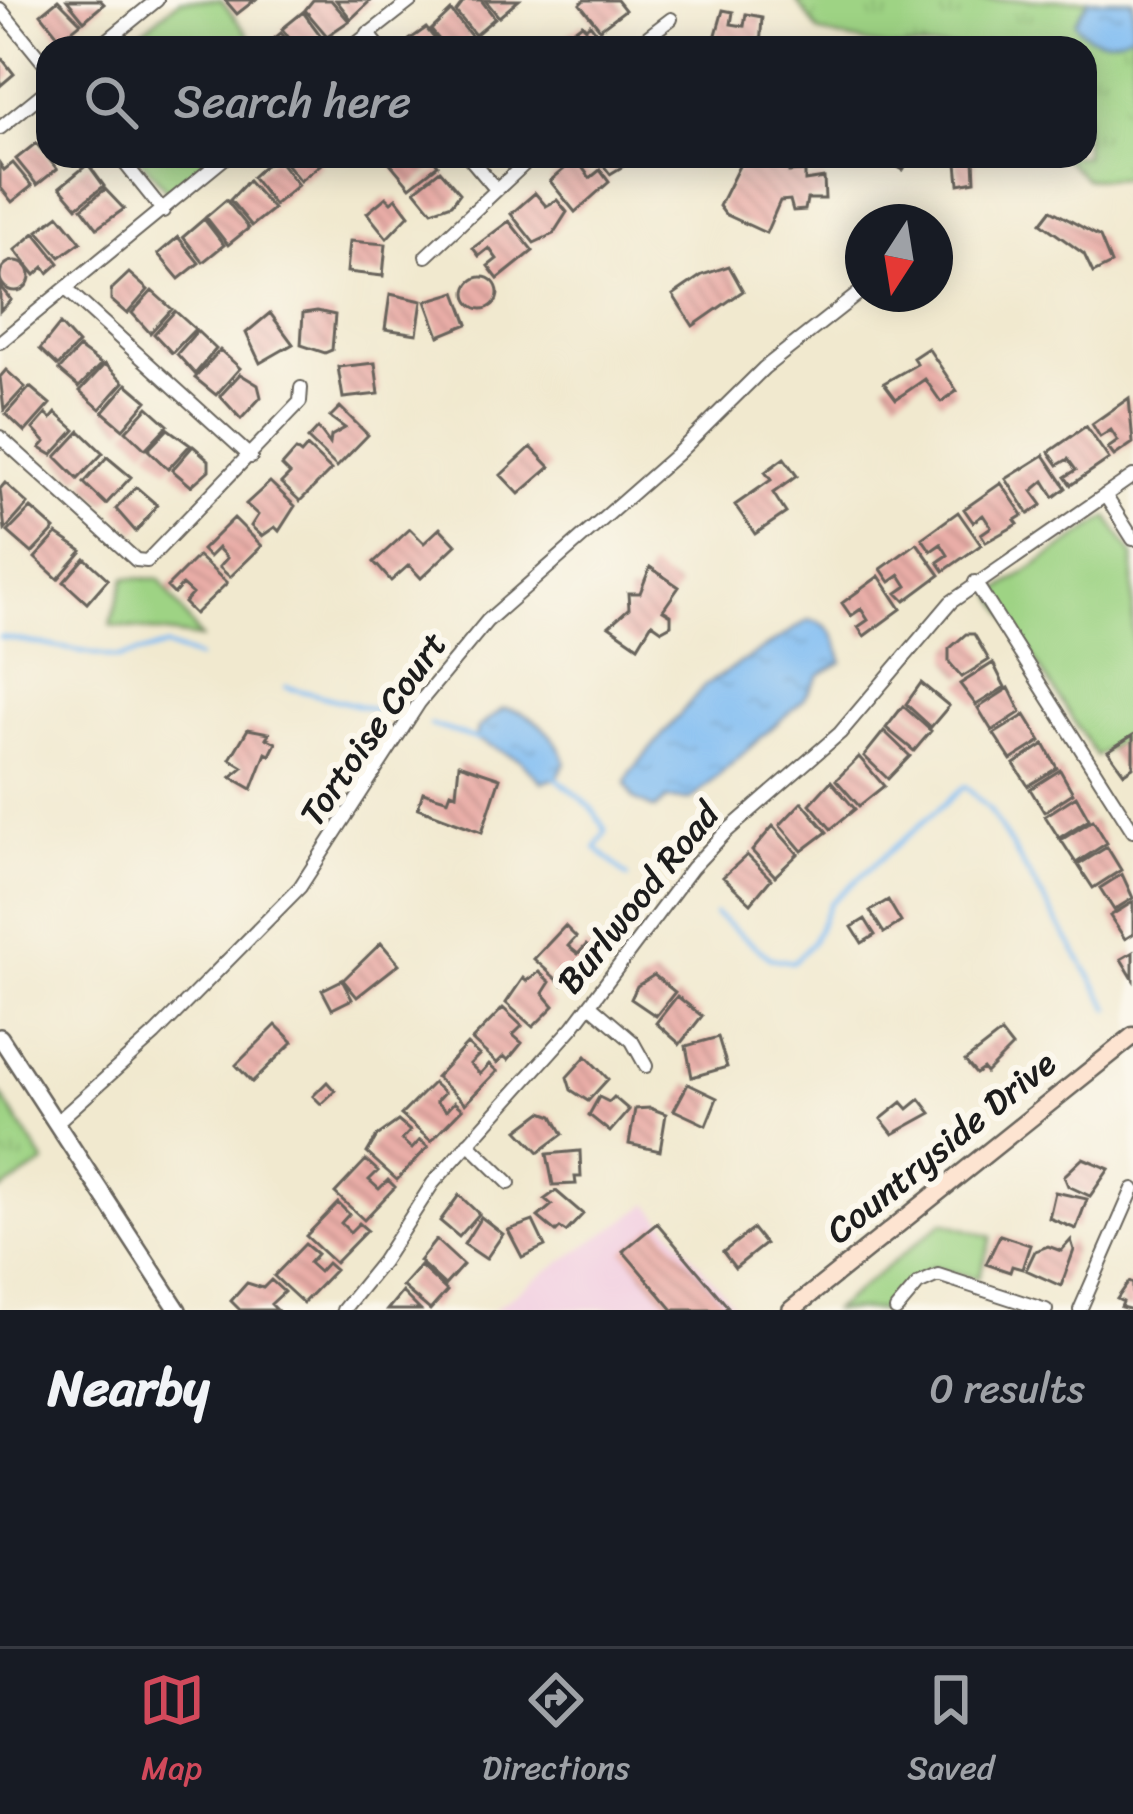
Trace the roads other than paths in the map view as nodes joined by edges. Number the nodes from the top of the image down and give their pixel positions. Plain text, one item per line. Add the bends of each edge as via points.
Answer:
1 (157, 0) edge
2 (412, 0) edge
3 (0, 9) edge
4 (671, 19) dead end
5 (368, 33) junction
6 (113, 36) edge
7 (365, 36) edge
8 (370, 36) edge
9 (649, 36) edge
10 (36, 53) edge
11 (36, 99) edge
12 (0, 128) edge
13 (129, 168) edge
14 (213, 168) edge
15 (478, 168) edge
16 (519, 168) edge
17 (495, 188) junction
18 (164, 211) junction
19 (426, 256) dead end
20 (66, 289) junction
21 (845, 304) edge
22 (0, 342) edge
23 (301, 388) dead end
24 (0, 437) edge
25 (250, 457) junction
26 (1133, 476) edge
27 (1105, 495) junction
28 (1133, 538) edge
29 (975, 582) junction
30 (1133, 831) edge
31 (590, 1005) junction
32 (1133, 1036) edge
33 (0, 1037) edge
34 (646, 1066) dead end
35 (56, 1123) junction
36 (468, 1143) junction
37 (509, 1183) dead end
38 (1133, 1189) edge
39 (178, 1310) edge
40 (343, 1310) edge
41 (791, 1310) edge
42 (896, 1310) edge
43 (1046, 1310) edge
44 (1080, 1310) edge

1 - 6 street
2 - 5 street
3 - 10 street
4 - 9 street
5 - 7 street
5 - 8 street
11 - 12 street
13 - 18 street
14 - 18 street
15 - 17 street
16 - 17 street
17 - 19 street
18 - 20 street
20 - 22 street
20 - 25 street
21 - 35 street, Tortoise Court via 487,621 419,703 300,887
23 - 25 street via 300,402
24 - 25 street via 136,560 148,561
26 - 27 street, Burlwood Road
27 - 28 street
27 - 29 street, Burlwood Road
29 - 30 street
29 - 31 street, Burlwood Road via 925,627 841,733 692,868
31 - 34 street via 632,1041
31 - 36 street, Burlwood Road
32 - 41 main road, Countryside Drive
33 - 35 street
35 - 39 street
36 - 37 street
36 - 40 street, Burlwood Road
38 - 44 street
42 - 43 street via 938,1275

